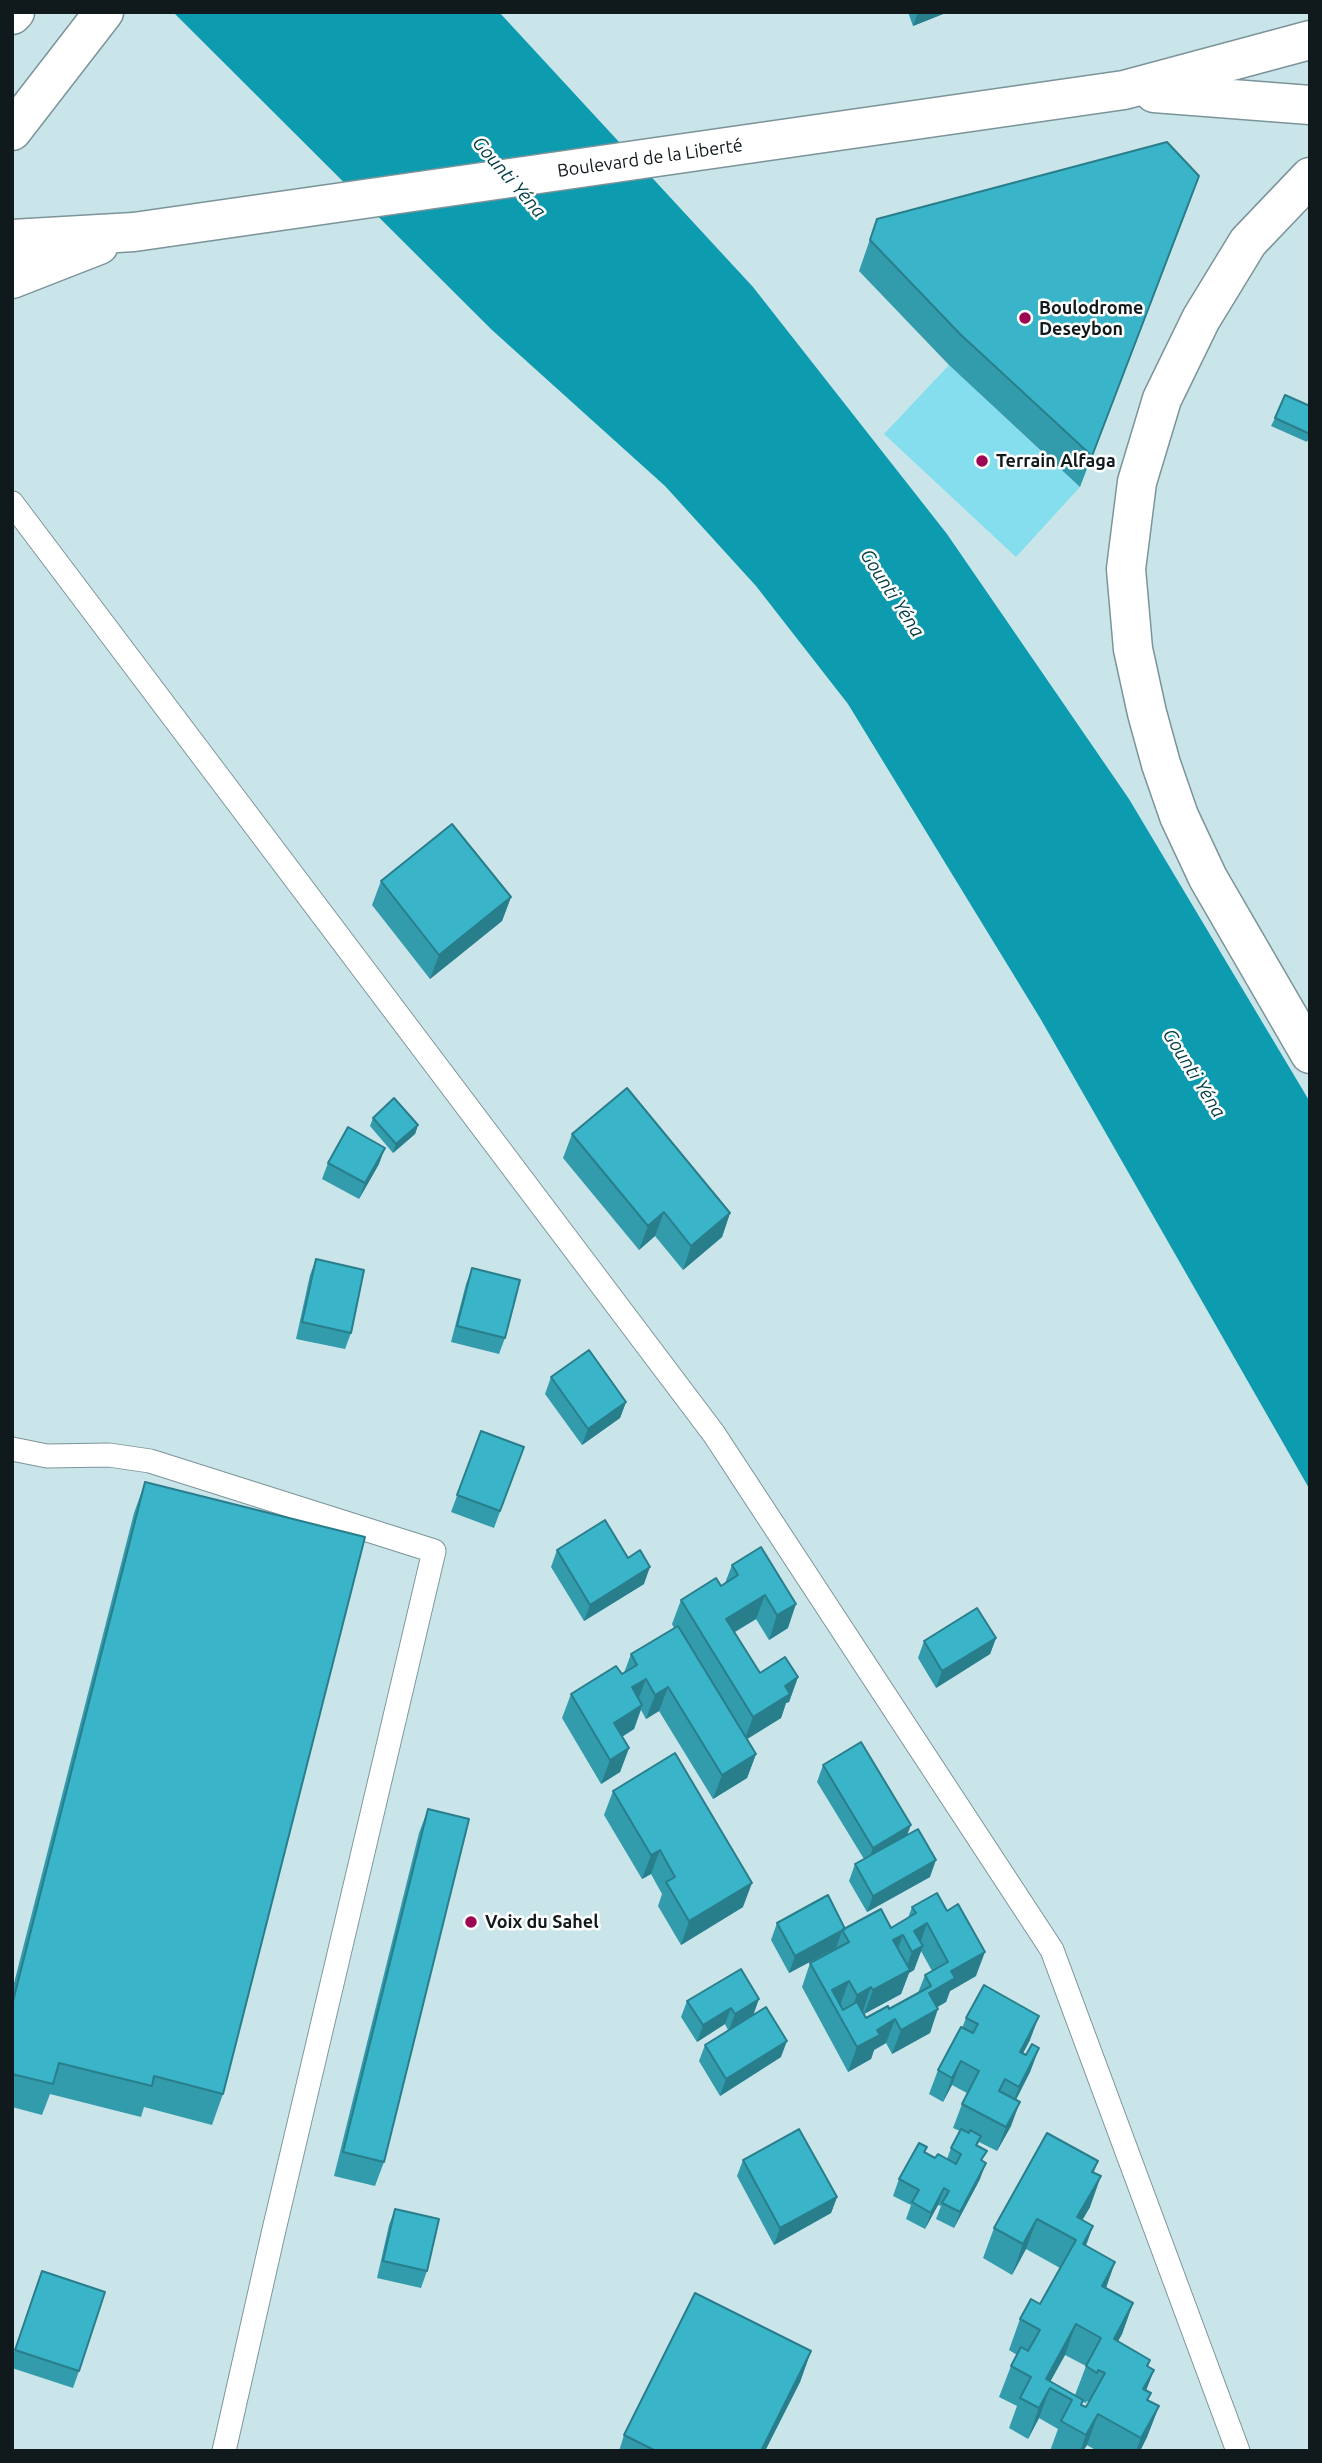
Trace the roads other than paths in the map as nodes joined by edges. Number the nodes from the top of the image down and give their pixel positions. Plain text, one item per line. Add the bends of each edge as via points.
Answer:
1 (104, 12) edge
2 (1310, 40) edge
3 (1124, 90) junction
4 (1310, 105) edge
5 (12, 131) edge
6 (1310, 177) edge
7 (134, 232) junction
8 (12, 239) edge
9 (12, 279) edge
10 (12, 503) edge
11 (1310, 1054) edge
12 (12, 1449) edge
13 (224, 2451) edge
14 (1238, 2451) edge

1 - 5 main road
2 - 3 main road, Boulevard de la Liberté
3 - 4 main road, Boulevard de la Liberté
3 - 7 main road, Boulevard de la Liberté
6 - 11 main road via 1248,242 1201,319 1162,399 1137,482 1126,569 1133,649 1161,764 1179,816 1208,878
7 - 8 main road, Boulevard de la Liberté
7 - 9 main road, Boulevard de la Liberté
10 - 14 lane via 714,1434 1052,1950
12 - 13 lane via 47,1456 109,1455 150,1461 434,1551

